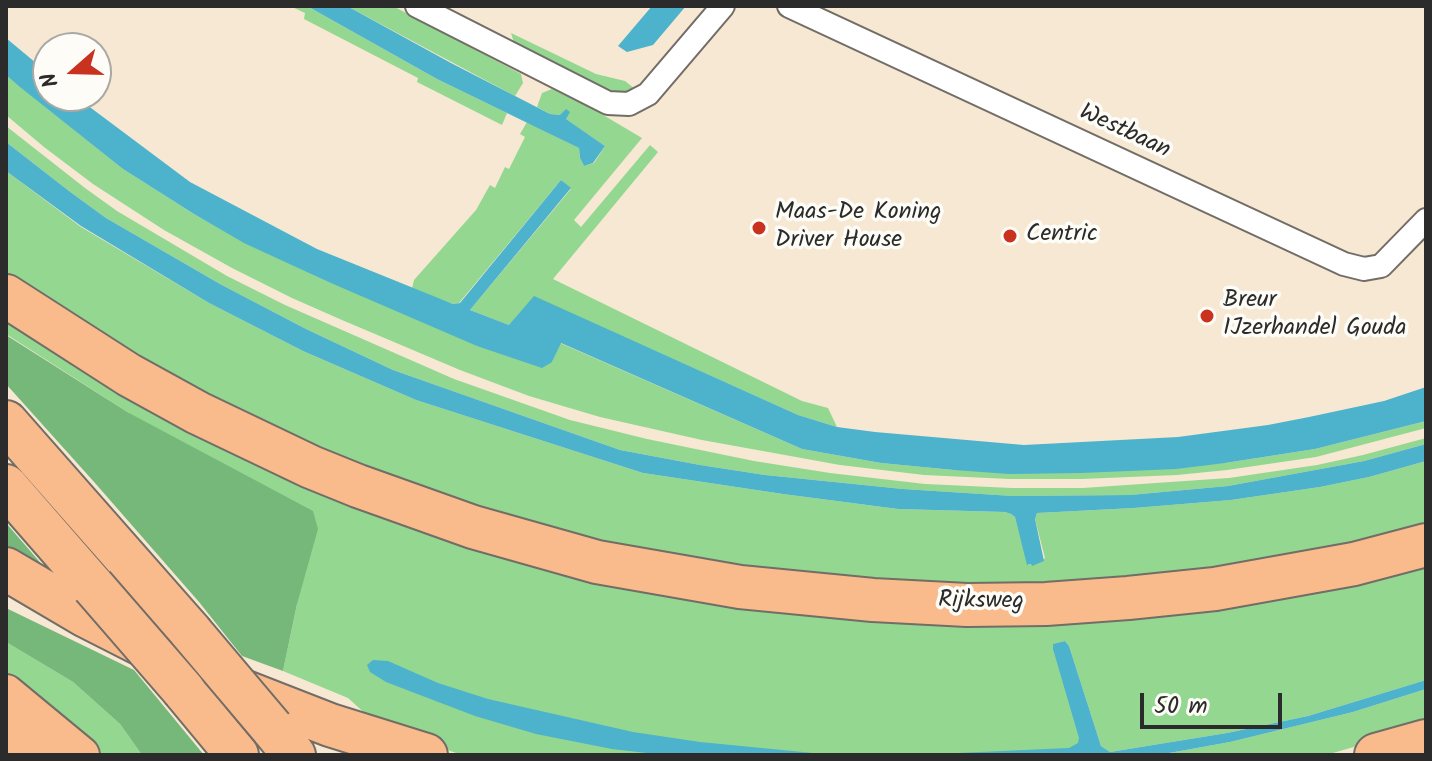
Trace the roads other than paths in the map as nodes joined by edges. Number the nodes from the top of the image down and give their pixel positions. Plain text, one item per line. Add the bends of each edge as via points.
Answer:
1 (417, 6) edge
2 (723, 6) edge
3 (789, 6) edge
4 (1426, 220) edge
5 (6, 296) edge
6 (6, 422) edge
7 (6, 486) edge
8 (1426, 545) edge
9 (6, 569) edge
10 (6, 693) edge
11 (6, 731) edge
12 (1426, 741) edge
13 (283, 742) edge
14 (36, 755) edge
15 (81, 755) edge
16 (237, 755) edge
17 (426, 755) edge
18 (1376, 755) edge

1 - 2 street via 608,103 629,104 648,94
3 - 4 street, Westbaan via 1344,264 1381,266
5 - 8 highway, Rijksweg via 129,375 311,467 409,506 597,562 740,587 873,600 1046,604 1215,589
6 - 13 highway, bridge
7 - 16 highway, bridge
9 - 17 highway via 84,615 210,677 306,716
10 - 15 main road
11 - 14 main road
12 - 18 highway

